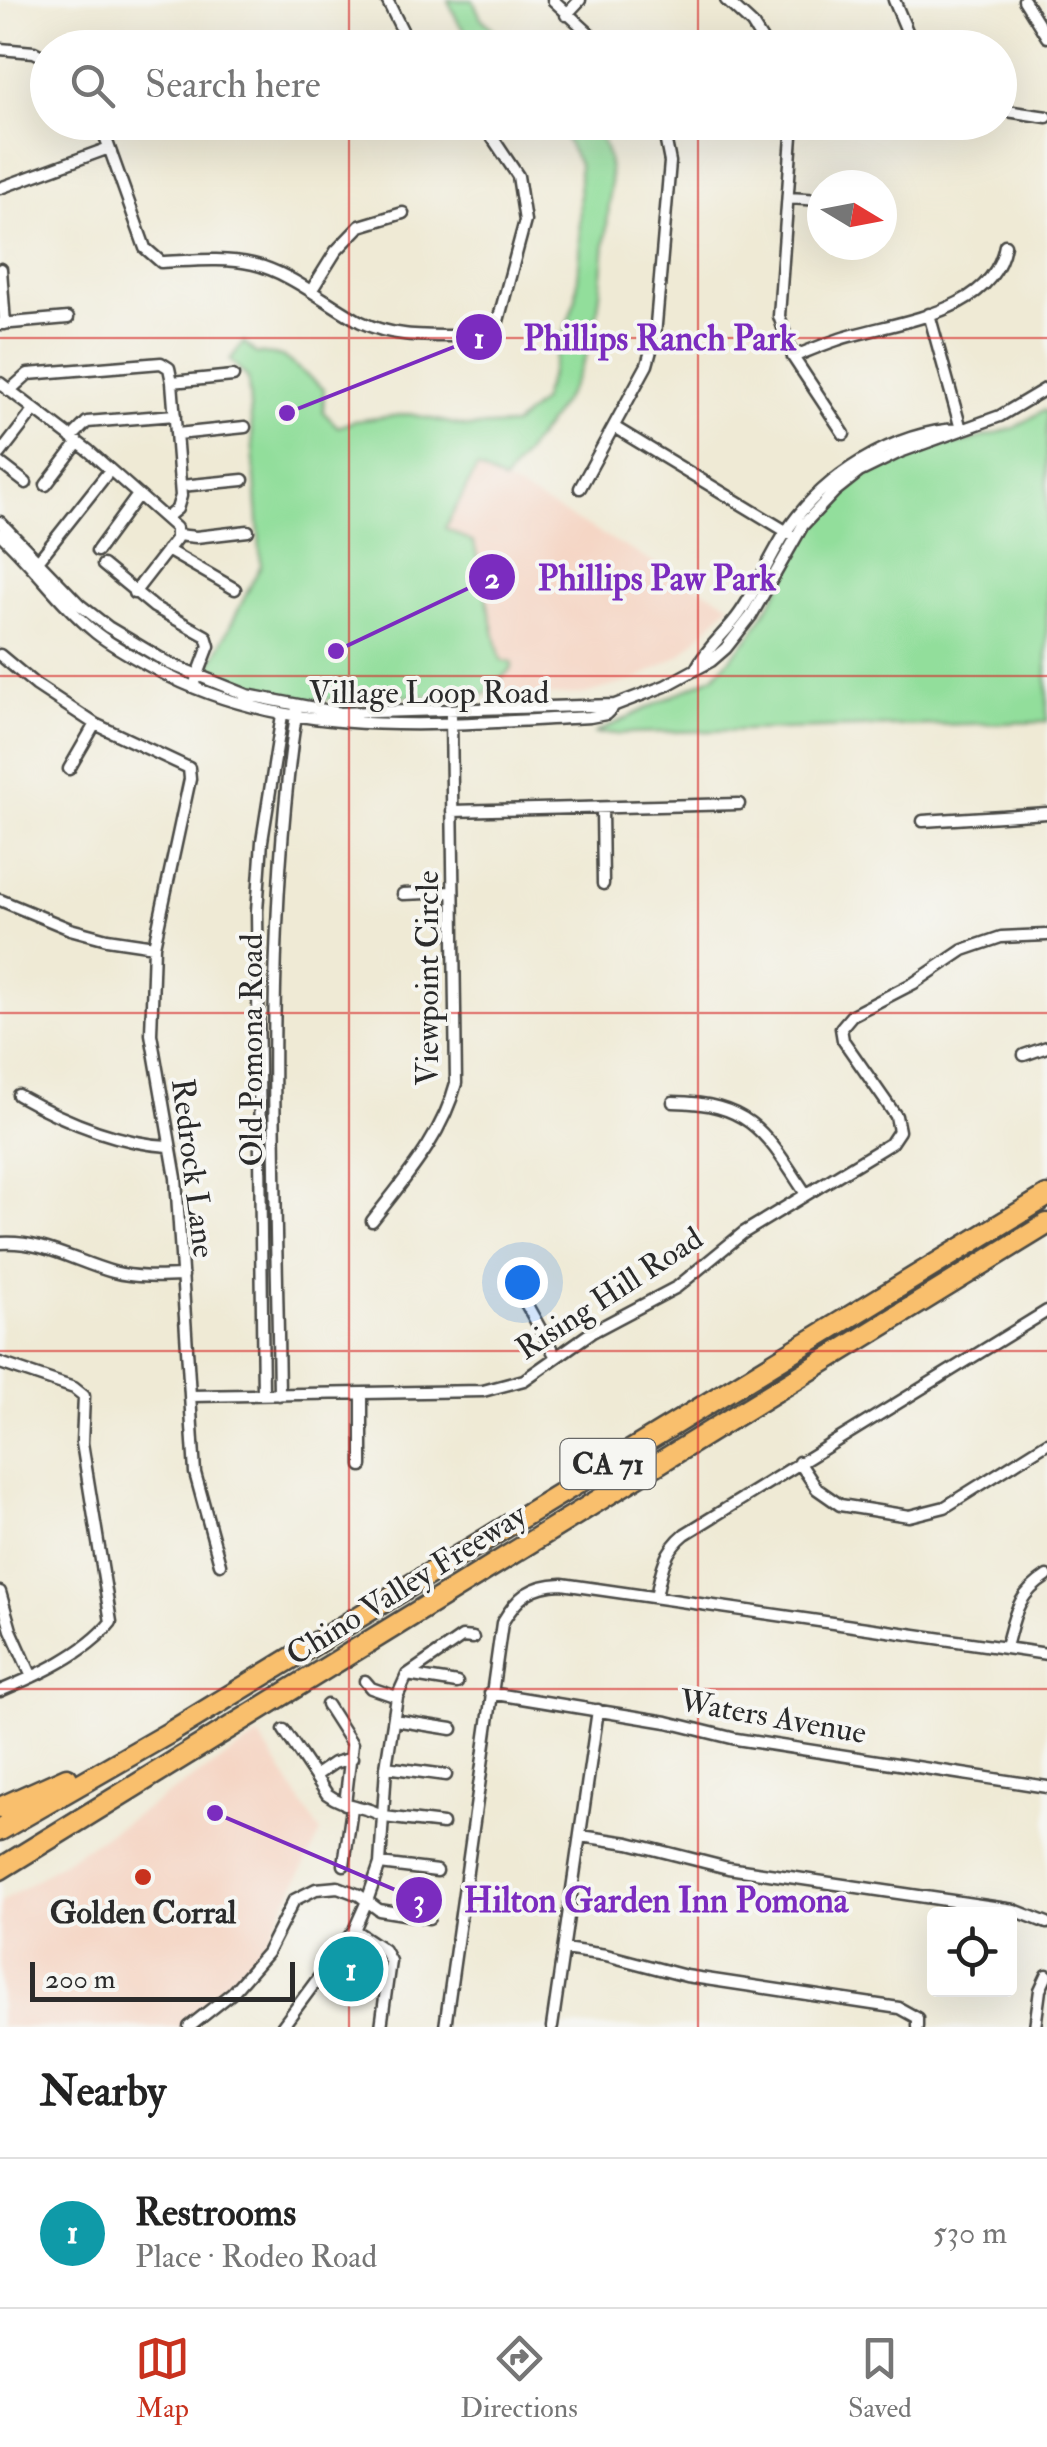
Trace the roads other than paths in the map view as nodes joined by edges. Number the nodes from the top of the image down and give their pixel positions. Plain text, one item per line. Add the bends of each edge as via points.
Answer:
1 (387, 0) edge
2 (553, 0) edge
3 (580, 0) edge
4 (726, 0) edge
5 (894, 0) edge
6 (1024, 0) edge
7 (566, 14) junction
8 (402, 30) edge
9 (584, 30) edge
10 (756, 30) edge
11 (906, 30) edge
12 (1047, 37) edge
13 (0, 50) edge
14 (30, 52) edge
15 (1017, 113) edge
16 (1047, 117) edge
17 (106, 140) edge
18 (494, 140) edge
19 (666, 140) edge
20 (793, 140) edge
21 (109, 148) junction
22 (0, 188) edge
23 (788, 198) junction
24 (807, 199) edge
25 (403, 213) dead end
26 (1005, 245) dead end
27 (1, 269) edge
28 (312, 291) junction
29 (929, 314) junction
30 (68, 318) dead end
31 (2, 324) edge
32 (793, 357) junction
33 (233, 376) dead end
34 (172, 382) junction
35 (5, 387) edge
36 (1045, 394) edge
37 (34, 410) junction
38 (175, 414) junction
39 (245, 427) dead end
40 (614, 427) junction
41 (961, 429) junction
42 (177, 434) junction
43 (844, 434) dead end
44 (75, 441) junction
45 (0, 454) edge
46 (0, 463) edge
47 (110, 470) junction
48 (243, 480) dead end
49 (26, 483) dead end
50 (46, 485) dead end
51 (181, 486) junction
52 (580, 488) dead end
53 (138, 495) junction
54 (166, 518) junction
55 (0, 522) edge
56 (248, 531) dead end
57 (0, 534) edge
58 (177, 535) junction
59 (791, 535) junction
60 (167, 550) junction
61 (97, 551) dead end
62 (36, 564) junction
63 (103, 565) dead end
64 (235, 589) dead end
65 (134, 592) junction
66 (0, 654) edge
67 (195, 682) junction
68 (296, 712) junction
69 (282, 715) junction
70 (451, 716) junction
71 (95, 724) junction
72 (69, 768) dead end
73 (739, 804) dead end
74 (602, 808) junction
75 (452, 812) junction
76 (1047, 813) edge
77 (923, 821) dead end
78 (603, 884) dead end
79 (453, 892) junction
80 (403, 894) dead end
81 (0, 900) edge
82 (1047, 935) edge
83 (154, 946) junction
84 (1047, 1047) edge
85 (1024, 1055) dead end
86 (18, 1095) dead end
87 (673, 1102) dead end
88 (168, 1146) junction
89 (806, 1194) junction
90 (1047, 1196) edge
91 (372, 1221) dead end
92 (1047, 1224) edge
93 (0, 1242) edge
94 (184, 1276) junction
95 (524, 1300) dead end
96 (1047, 1311) edge
97 (556, 1356) junction
98 (0, 1363) edge
99 (362, 1394) junction
100 (280, 1395) junction
101 (190, 1396) junction
102 (264, 1396) junction
103 (1047, 1443) edge
104 (798, 1462) junction
105 (362, 1466) dead end
106 (220, 1564) dead end
107 (1047, 1576) edge
108 (0, 1592) edge
109 (656, 1596) junction
110 (474, 1638) dead end
111 (1006, 1647) junction
112 (1047, 1654) edge
113 (407, 1675) junction
114 (32, 1677) junction
115 (365, 1681) dead end
116 (457, 1683) dead end
117 (0, 1691) edge
118 (490, 1693) junction
119 (397, 1697) junction
120 (327, 1705) dead end
121 (598, 1710) junction
122 (244, 1718) junction
123 (394, 1720) junction
124 (452, 1729) dead end
125 (284, 1730) dead end
126 (169, 1733) junction
127 (352, 1758) junction
128 (386, 1767) junction
129 (315, 1776) junction
130 (446, 1776) dead end
131 (1047, 1787) edge
132 (348, 1806) junction
133 (0, 1808) edge
134 (384, 1817) junction
135 (443, 1824) dead end
136 (0, 1830) edge
137 (581, 1836) junction
138 (380, 1864) junction
139 (344, 1865) dead end
140 (0, 1869) edge
141 (437, 1871) dead end
142 (0, 1881) edge
143 (367, 1901) junction
144 (428, 1918) dead end
145 (1047, 1922) edge
146 (354, 1930) junction
147 (564, 1948) junction
148 (1047, 1974) edge
149 (917, 2022) edge
150 (189, 2027) edge
151 (282, 2027) edge
152 (382, 2027) edge
153 (445, 2027) edge
154 (552, 2027) edge
155 (1035, 2027) edge

1 - 8 street
2 - 7 street
3 - 7 street
4 - 10 street
5 - 11 street
6 - 12 street
7 - 9 street
13 - 14 street
15 - 16 street
17 - 21 street
18 - 28 street via 518,176 525,221 492,331 408,336 364,324
19 - 40 street via 670,162 655,336
20 - 23 street
21 - 22 street
21 - 28 street via 146,248 160,262 255,264
23 - 24 street
23 - 32 street via 779,316
25 - 28 street via 360,226
26 - 29 street via 997,272 967,298
27 - 31 street
29 - 32 street
29 - 41 street
30 - 31 street
32 - 43 street
33 - 34 street
34 - 35 street via 161,363 28,374
34 - 38 street
35 - 37 street
36 - 41 street, Village Loop Road
37 - 44 street
37 - 45 street
38 - 42 street
38 - 44 street via 88,422
39 - 42 street
40 - 52 street
40 - 59 street
41 - 59 street, Village Loop Road via 914,438 859,463 819,494
42 - 51 street
44 - 47 street
44 - 50 street
46 - 49 street
47 - 53 street
47 - 62 street
48 - 51 street
51 - 54 street via 180,503
53 - 54 street
53 - 61 street
54 - 58 street
55 - 62 street, Village Loop Road
56 - 58 street
57 - 62 street, Village Loop Road
58 - 60 street
59 - 70 street, Village Loop Road via 697,667 665,686 615,705
60 - 64 street
60 - 65 street
62 - 67 street, Village Loop Road via 99,636
63 - 65 street
65 - 67 street via 206,636 210,646
66 - 71 street
67 - 68 street, Village Loop Road
67 - 69 street, Village Loop Road via 242,706
68 - 69 street, Village Loop Road
68 - 70 street, Village Loop Road
68 - 100 street, Old Pomona Road via 274,945
69 - 102 street, Old Pomona Road via 257,911
70 - 75 street, Viewpoint Circle
71 - 72 street
71 - 83 street, Redrock Lane via 189,768
73 - 74 street
74 - 75 street
74 - 78 street
75 - 79 street, Viewpoint Circle
76 - 77 street
79 - 80 street
79 - 91 street, Viewpoint Circle via 456,1083 430,1145
81 - 83 street via 70,928
82 - 89 street, Rising Hill Road via 1000,937 963,950 852,1016 841,1028 843,1040 896,1116 899,1131
83 - 88 street, Redrock Lane via 151,1034
84 - 85 street
86 - 88 street via 108,1136
87 - 89 street via 709,1104 746,1118
88 - 94 street, Redrock Lane
89 - 97 street, Rising Hill Road via 677,1287
90 - 126 highway, Chino Valley Freeway / CA 71
92 - 122 highway, Chino Valley Freeway / CA 71
93 - 94 street via 38,1245 119,1274
94 - 101 street, Redrock Lane
95 - 97 street
96 - 104 street
97 - 99 street, Rising Hill Road via 524,1380 482,1391
98 - 114 street via 84,1396 82,1443 111,1622
99 - 100 street, Rising Hill Road
99 - 105 street
100 - 102 street, Rising Hill Road
101 - 102 street, Rising Hill Road
101 - 106 street, Redrock Lane via 194,1472
103 - 104 street via 945,1507 909,1516 840,1506 816,1489
104 - 109 street via 672,1544
107 - 111 street via 1017,1606
108 - 114 street
109 - 111 street
109 - 118 street via 562,1584 529,1590 502,1622
110 - 113 street via 462,1636
111 - 112 street
113 - 116 street
113 - 119 street
114 - 117 street
115 - 119 street
118 - 121 street, Waters Avenue
118 - 153 street
119 - 123 street
120 - 127 street via 352,1744
121 - 131 street, Waters Avenue
121 - 137 street
122 - 140 highway, Chino Valley Freeway / CA 71
122 - 142 highway
123 - 124 street
123 - 128 street
125 - 129 street
126 - 133 highway
126 - 136 highway, Chino Valley Freeway / CA 71
127 - 129 street
127 - 132 street
128 - 130 street
128 - 134 street
129 - 132 street via 327,1794
132 - 134 street
132 - 139 street
134 - 135 street
134 - 138 street
137 - 145 street via 728,1868 1014,1910
137 - 147 street
138 - 141 street
138 - 143 street
143 - 144 street via 379,1910
143 - 146 street
143 - 150 street via 338,1887 294,1900 267,1953
146 - 151 street
146 - 152 street via 390,1961
147 - 149 street via 686,1976 899,2008
147 - 154 street
148 - 155 street

